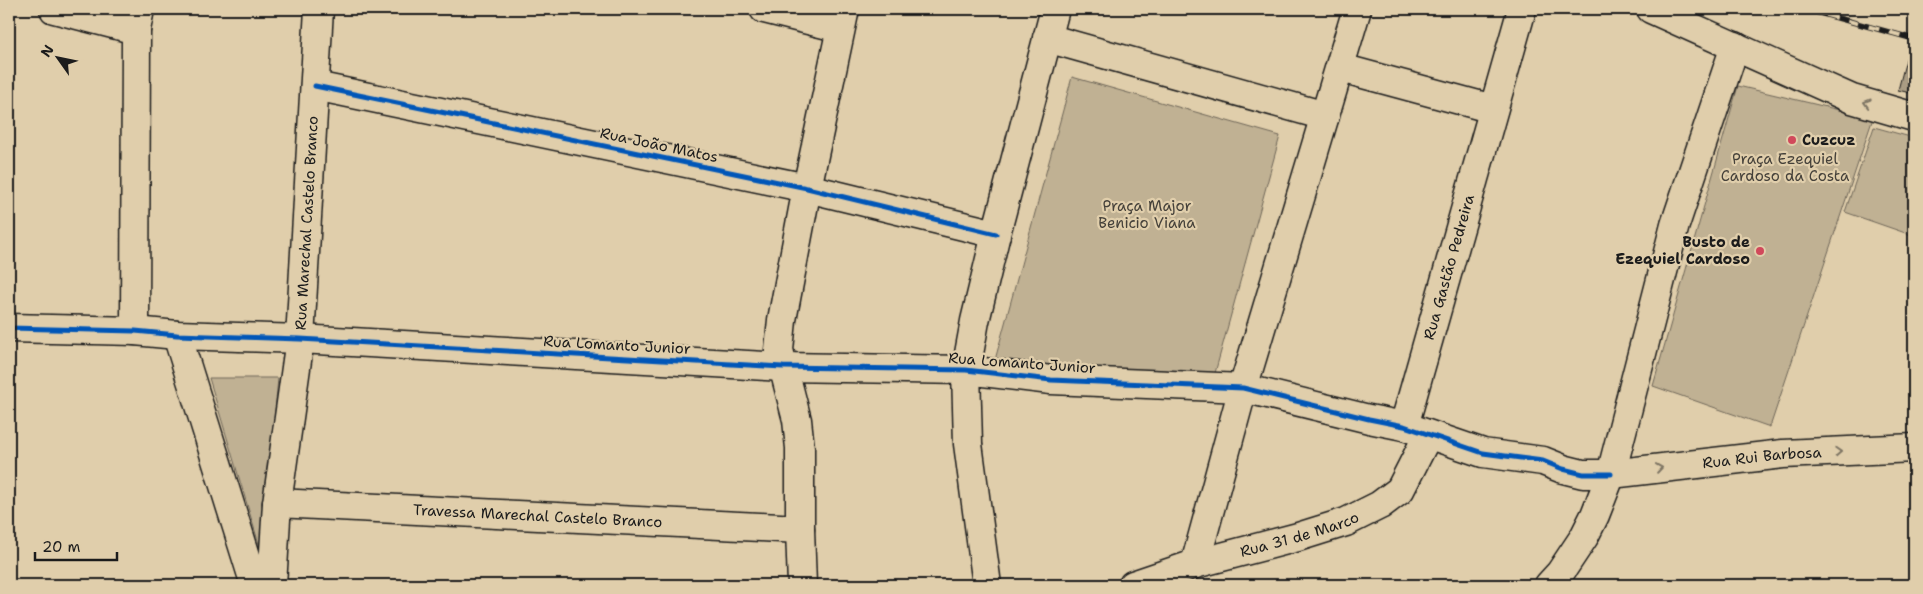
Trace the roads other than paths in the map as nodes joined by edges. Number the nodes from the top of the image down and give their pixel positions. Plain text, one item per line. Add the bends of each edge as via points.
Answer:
1 (54, 9) edge
2 (319, 9) edge
3 (764, 9) edge
4 (1055, 9) edge
5 (1357, 9) edge
6 (1522, 9) edge
7 (1651, 9) edge
8 (842, 18) edge
9 (138, 20) edge
10 (1047, 38) junction
11 (1735, 46) junction
12 (1340, 68) junction
13 (315, 86) junction
14 (1493, 109) junction
15 (1326, 116) junction
16 (1914, 117) edge
17 (807, 188) junction
18 (996, 234) junction
19 (9, 328) edge
20 (135, 331) junction
21 (176, 335) junction
22 (300, 339) junction
23 (782, 367) junction
24 (966, 370) junction
25 (1243, 388) junction
26 (1416, 430) junction
27 (1914, 448) edge
28 (1611, 474) junction
29 (277, 504) junction
30 (800, 528) junction
31 (1195, 564) junction
32 (255, 585) edge
33 (272, 585) edge
34 (802, 585) edge
35 (987, 585) edge
36 (1133, 585) edge
37 (1549, 585) edge

1 - 9 street
2 - 13 street, Rua Marechal Castelo Branco
3 - 8 street
4 - 10 street
5 - 12 street
6 - 14 street, Rua Gastão Pedreira
7 - 11 street
8 - 17 street
9 - 20 street
10 - 15 street
10 - 18 street
16 -> 11 street via 1852,99
11 - 28 street via 1675,226
12 - 14 street
12 - 15 street
13 - 17 street, Rua João Matos
13 - 22 street, Rua Marechal Castelo Branco
14 - 26 street, Rua Gastão Pedreira
15 - 25 street
17 - 18 street, Rua João Matos
17 - 23 street via 782,320 779,350
18 - 24 street
19 - 20 street
20 - 21 street, Rua Lomanto Junior
21 - 22 street, Rua Lomanto Junior
21 - 32 street
22 - 23 street, Rua Lomanto Junior
22 - 29 street, Rua Marechal Castelo Branco
23 - 24 street, Rua Lomanto Junior
23 - 30 street via 797,420
24 - 25 street, Rua Lomanto Junior via 1051,380
24 - 35 street via 968,444
25 - 26 street, Rua Lomanto Junior
25 - 31 street
26 - 28 street, Rua Lomanto Junior via 1483,453 1543,460 1583,474
26 - 31 street, Rua 31 de Marco via 1400,490 1380,506 1346,522 1298,538
28 -> 27 street, Rua Rui Barbosa via 1783,454
28 - 37 street via 1584,537
29 - 30 street, Travessa Marechal Castelo Branco
29 - 33 street, Rua Marechal Castelo Branco
30 - 34 street
31 - 36 street, Rua 31 de Marco

